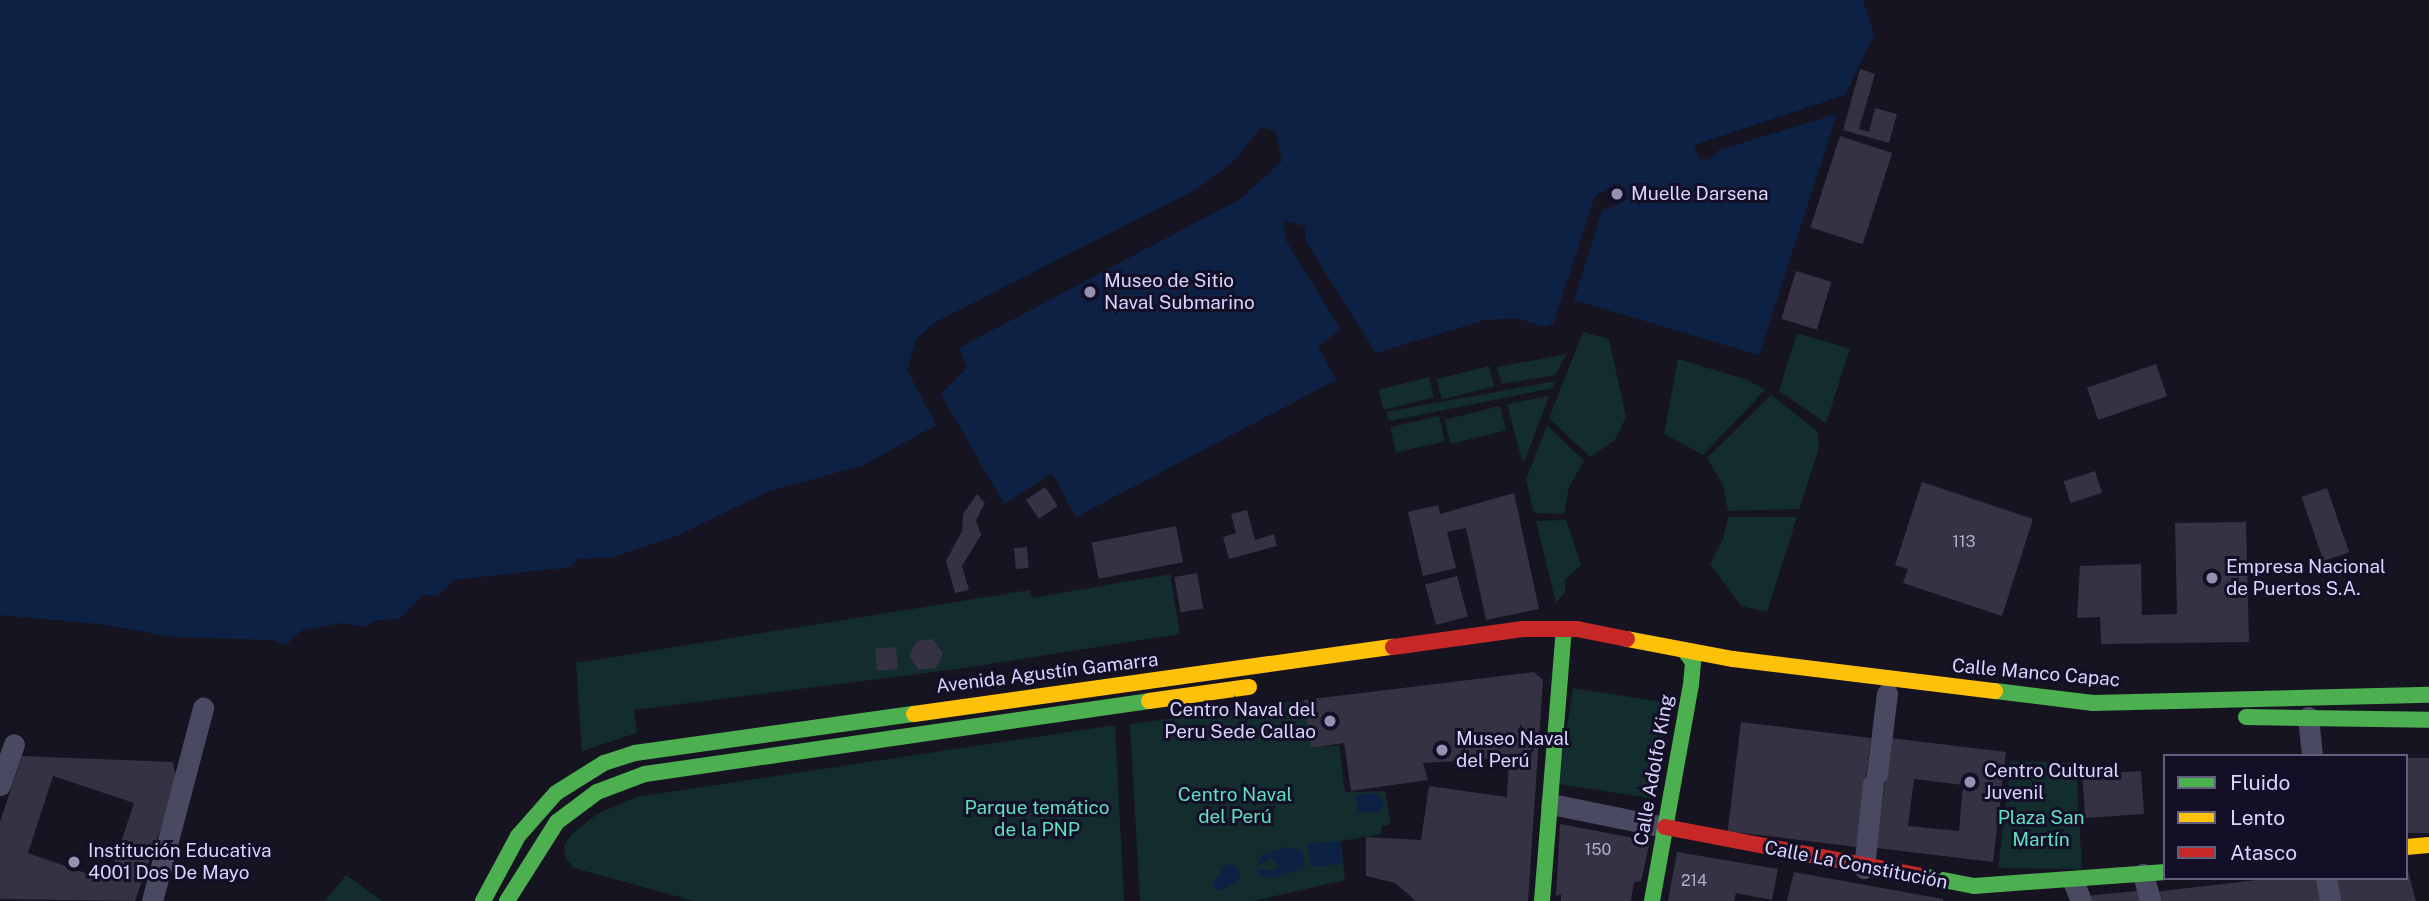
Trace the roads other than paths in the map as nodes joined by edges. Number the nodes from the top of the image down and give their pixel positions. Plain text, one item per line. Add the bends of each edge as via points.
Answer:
1 (1563, 636) junction
2 (1684, 650) junction
3 (1693, 665) junction
4 (1324, 675) dead end
5 (1261, 685) dead end
6 (1886, 694) junction
7 (2373, 695) junction
8 (2429, 695) edge
9 (203, 708) dead end
10 (2308, 717) junction
11 (2376, 718) junction
12 (2429, 720) edge
13 (14, 744) dead end
14 (2312, 754) edge
15 (0, 785) edge
16 (1551, 804) junction
17 (1665, 827) junction
18 (2429, 845) edge
19 (2408, 847) edge
20 (1864, 868) junction
21 (2163, 872) edge
22 (2143, 874) junction
23 (2326, 880) edge
24 (2077, 891) edge
25 (1992, 894) edge
26 (152, 901) edge
27 (483, 901) edge
28 (507, 901) edge
29 (1542, 901) edge
30 (1652, 901) edge
31 (2150, 901) edge
32 (2330, 901) edge

1 - 2 main road, Avenida Agustín Gamarra
1 - 3 main road, Avenida Agustín Gamarra
1 - 4 main road, Avenida Agustín Gamarra
1 - 16 main road
1 - 27 main road, Avenida Agustín Gamarra via 1473,635 635,753 604,764 556,793 518,836
2 - 3 main road
2 - 7 main road, Calle Manco Capac via 2093,702
3 - 6 main road, Calle Manco Capac
3 - 17 main road, Calle Adolfo King
5 - 28 main road via 645,774 597,792 557,822
6 - 10 main road, Calle Manco Capac via 2050,715
6 - 20 street
7 - 8 main road, Calle Manco Capac
7 - 11 main road
9 - 26 street
10 - 11 main road, Calle Manco Capac
10 - 14 street
11 - 12 main road, Calle Manco Capac
13 - 15 street
16 - 17 street, Calle La Constitución
16 - 29 main road
17 - 20 main road, Calle La Constitución
17 - 30 main road, Calle Adolfo King
18 - 19 main road
20 - 25 main road, Calle La Constitución
21 - 22 main road, Calle La Constitución
22 - 24 main road, Calle La Constitución
22 - 31 street
23 - 32 street
24 - 25 main road, Calle La Constitución

